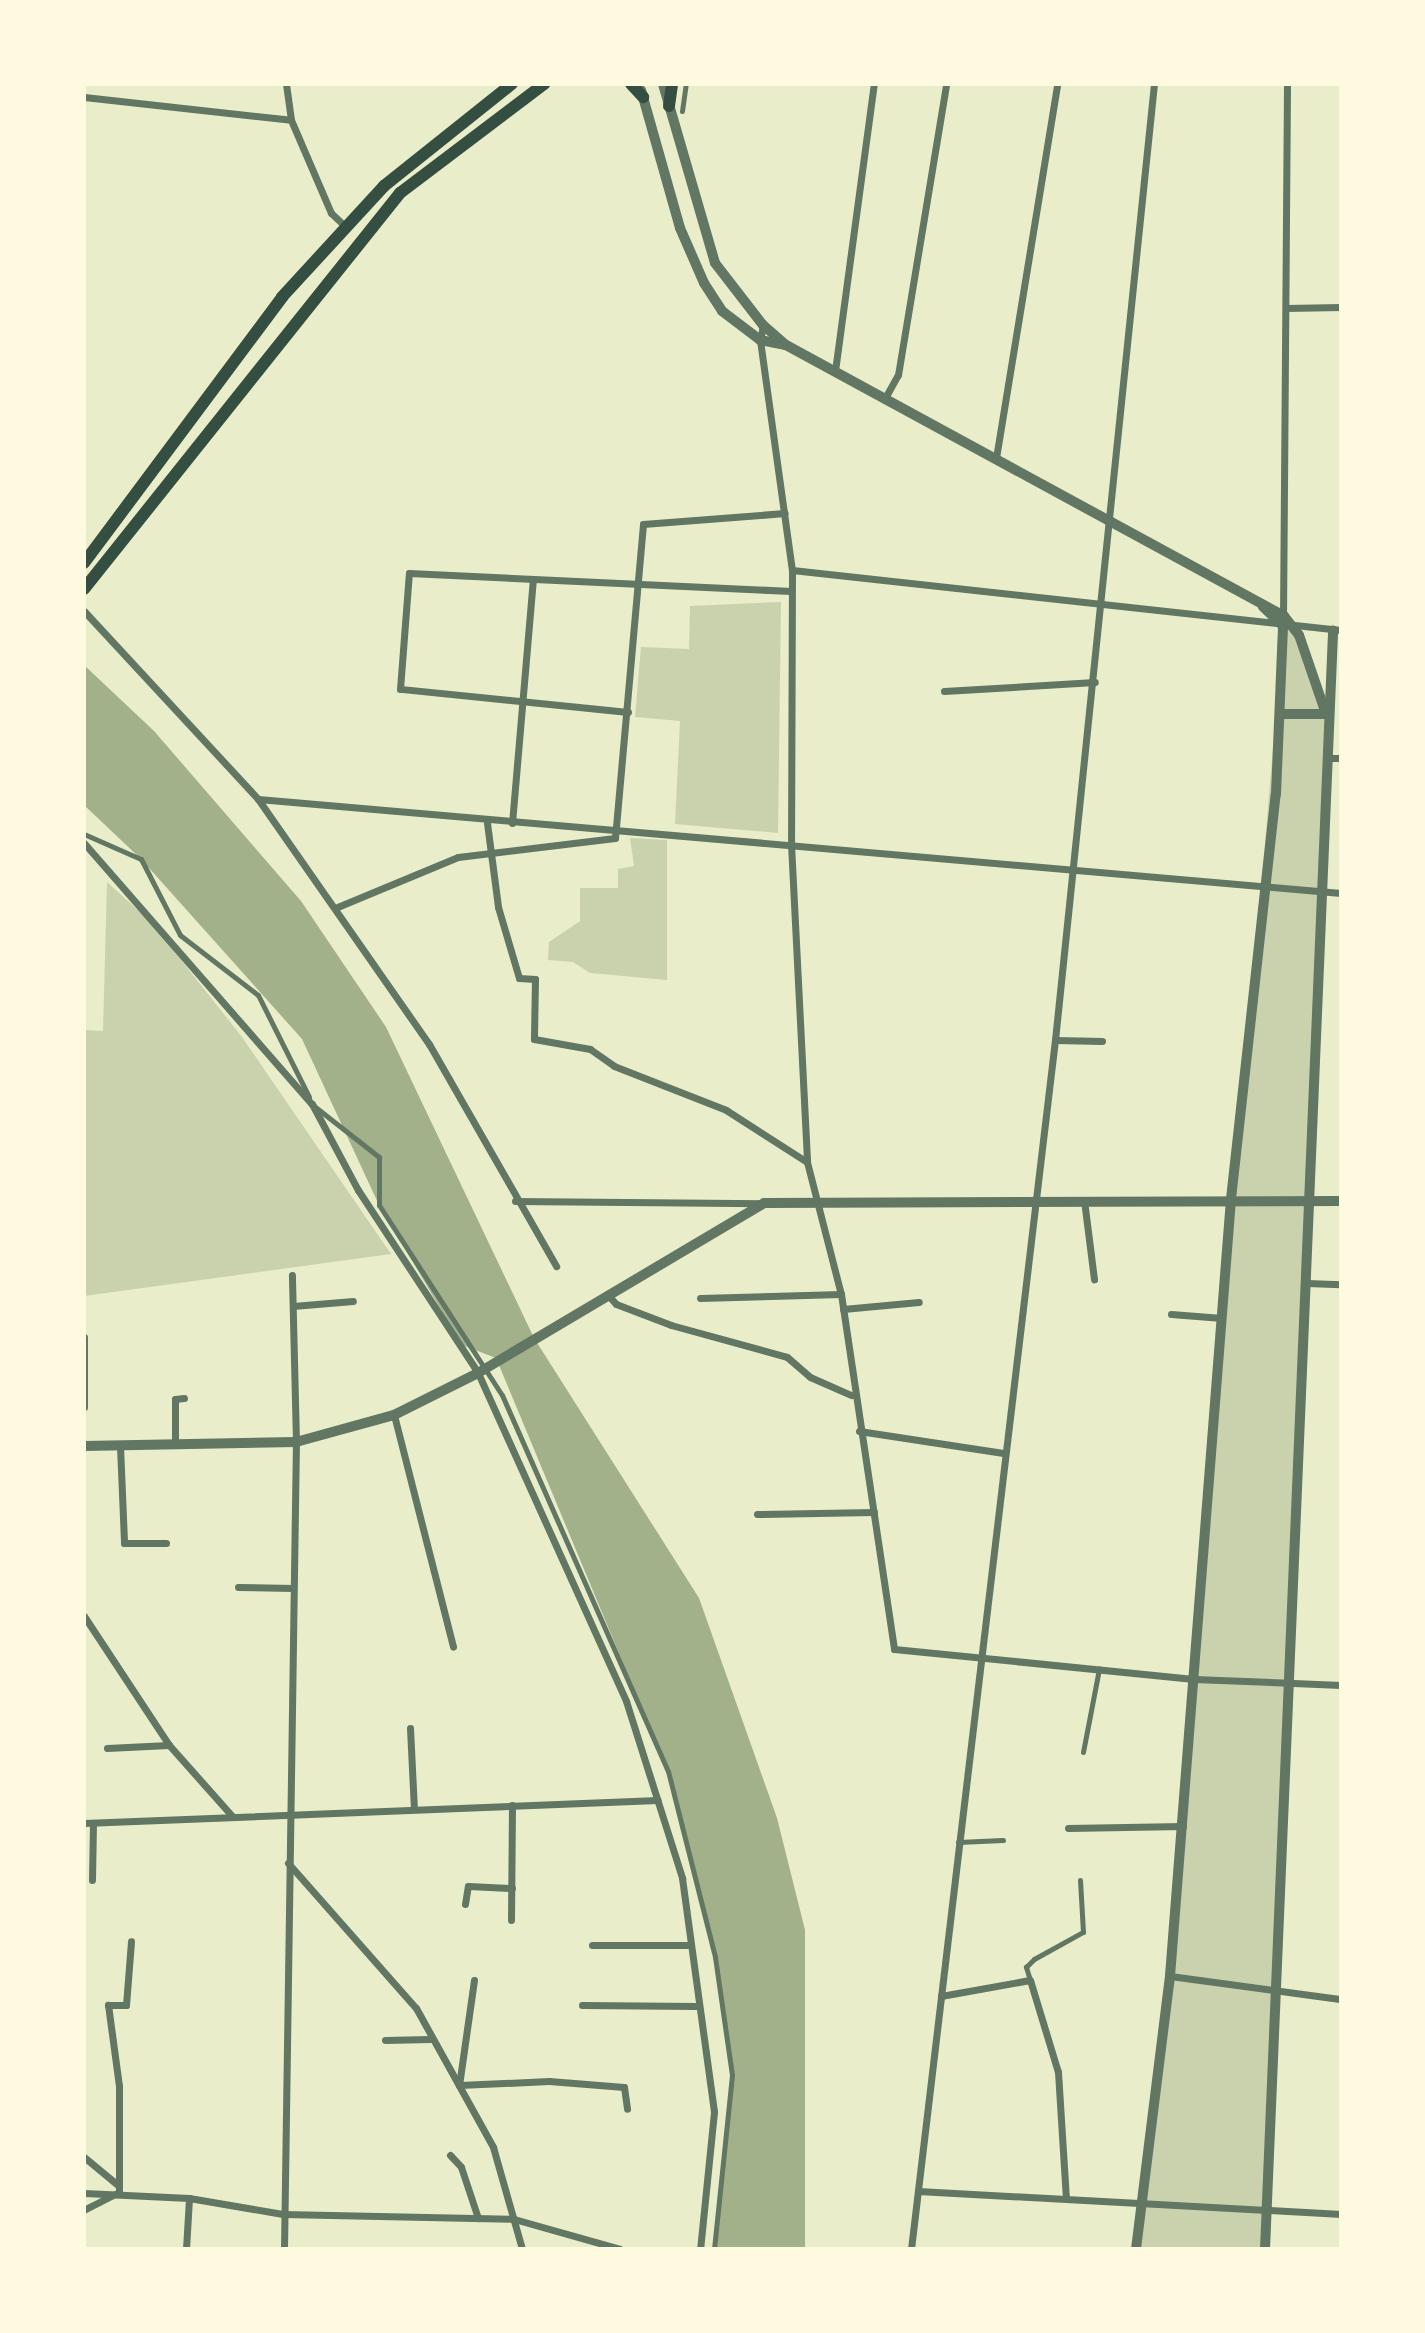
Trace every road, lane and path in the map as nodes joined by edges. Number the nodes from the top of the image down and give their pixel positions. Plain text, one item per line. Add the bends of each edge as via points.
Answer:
1 (286, 84) edge
2 (512, 84) edge
3 (544, 84) edge
4 (631, 84) edge
5 (663, 84) edge
6 (673, 84) edge
7 (686, 84) edge
8 (874, 84) edge
9 (946, 84) edge
10 (1057, 84) edge
11 (1154, 84) edge
12 (1287, 84) edge
13 (641, 90) edge
14 (84, 97) edge
15 (669, 106) junction
16 (682, 111) dead end
17 (291, 120) junction
18 (345, 226) junction
19 (1341, 307) edge
20 (1286, 308) junction
21 (763, 325) junction
22 (760, 340) junction
23 (786, 345) junction
24 (835, 371) junction
25 (885, 398) junction
26 (996, 458) junction
27 (785, 513) junction
28 (1112, 520) junction
29 (84, 563) edge
30 (792, 570) junction
31 (533, 580) junction
32 (641, 588) junction
33 (84, 589) edge
34 (792, 592) junction
35 (1103, 602) junction
36 (84, 611) edge
37 (1283, 621) junction
38 (1296, 629) junction
39 (1337, 630) edge
40 (1095, 682) junction
41 (944, 691) dead end
42 (521, 702) junction
43 (628, 712) junction
44 (1280, 714) junction
45 (1326, 714) junction
46 (1325, 758) junction
47 (1341, 758) edge
48 (258, 799) junction
49 (487, 823) junction
50 (512, 823) junction
51 (619, 831) junction
52 (84, 834) edge
53 (84, 843) edge
54 (791, 844) junction
55 (490, 850) junction
56 (1072, 872) junction
57 (1265, 885) junction
58 (1322, 892) junction
59 (1341, 893) edge
60 (335, 908) junction
61 (1055, 1040) junction
62 (1102, 1041) dead end
63 (312, 1104) junction
64 (807, 1162) junction
65 (819, 1198) junction
66 (1037, 1199) junction
67 (1083, 1199) junction
68 (1231, 1199) junction
69 (1310, 1200) junction
70 (515, 1201) junction
71 (1341, 1201) edge
72 (764, 1203) junction
73 (556, 1266) dead end
74 (292, 1275) dead end
75 (1094, 1279) dead end
76 (1306, 1283) junction
77 (1341, 1284) edge
78 (607, 1294) junction
79 (841, 1294) junction
80 (700, 1298) dead end
81 (353, 1301) dead end
82 (919, 1302) dead end
83 (293, 1306) junction
84 (843, 1309) junction
85 (1171, 1314) dead end
86 (1222, 1318) junction
87 (84, 1337) edge
88 (483, 1370) junction
89 (851, 1395) junction
90 (184, 1398) dead end
91 (84, 1407) edge
92 (394, 1415) junction
93 (859, 1431) junction
94 (296, 1442) junction
95 (175, 1444) junction
96 (84, 1446) edge
97 (120, 1446) junction
98 (1003, 1453) junction
99 (874, 1512) junction
100 (757, 1514) dead end
101 (166, 1543) dead end
102 (238, 1587) dead end
103 (293, 1588) junction
104 (84, 1616) edge
105 (453, 1647) dead end
106 (978, 1656) junction
107 (1099, 1669) junction
108 (1194, 1679) junction
109 (1289, 1680) junction
110 (1341, 1685) edge
111 (410, 1728) dead end
112 (169, 1745) junction
113 (107, 1748) dead end
114 (1083, 1752) dead end
115 (658, 1800) junction
116 (512, 1805) junction
117 (414, 1810) junction
118 (233, 1817) junction
119 (286, 1820) junction
120 (88, 1823) edge
121 (1183, 1826) junction
122 (1068, 1828) dead end
123 (1003, 1840) dead end
124 (957, 1842) junction
125 (288, 1863) junction
126 (92, 1880) dead end
127 (1080, 1880) dead end
128 (512, 1888) junction
129 (465, 1904) dead end
130 (511, 1920) dead end
131 (131, 1941) dead end
132 (592, 1945) dead end
133 (687, 1945) junction
134 (1170, 1976) junction
135 (474, 1980) dead end
136 (1030, 1980) junction
137 (1279, 1991) junction
138 (941, 1996) junction
139 (1341, 1999) edge
140 (582, 2005) dead end
141 (696, 2006) junction
142 (430, 2039) junction
143 (385, 2040) dead end
144 (459, 2085) junction
145 (628, 2109) dead end
146 (450, 2155) dead end
147 (84, 2157) edge
148 (119, 2189) junction
149 (918, 2190) junction
150 (84, 2193) edge
151 (188, 2198) junction
152 (1066, 2198) junction
153 (1141, 2202) junction
154 (84, 2210) edge
155 (1268, 2210) junction
156 (284, 2214) junction
157 (1341, 2214) edge
158 (478, 2218) junction
159 (514, 2219) junction
160 (186, 2249) edge
161 (284, 2249) edge
162 (522, 2249) edge
163 (620, 2249) edge
164 (700, 2249) edge
165 (714, 2249) edge
166 (911, 2249) edge
167 (1136, 2249) edge
168 (1265, 2249) edge

1 - 17 street
2 - 18 main road via 429,146
3 - 33 main road via 400,193
4 - 13 main road
5 - 15 street
6 - 15 main road
7 - 16 street
8 - 24 street
9 - 25 street via 898,375
10 - 26 street
11 - 28 street
12 - 20 street
13 - 22 street via 690,257 722,311
14 - 17 street
15 - 21 street via 715,263
17 - 18 street via 331,213
18 - 29 main road via 282,297
19 - 20 street
20 - 37 street
21 - 22 street
21 - 23 street
22 - 23 street
22 - 27 street
23 - 24 street
24 - 25 street
25 - 26 street
26 - 28 street
27 - 30 street
27 - 32 street via 643,524
28 - 35 street
28 - 37 street
30 - 34 street
30 - 35 street
31 - 32 street
31 - 42 street
31 - 42 street via 409,573 400,689
32 - 34 street
32 - 43 street
34 - 54 street
35 - 37 street
35 - 40 street
36 - 48 street
37 - 38 street
37 - 44 street
38 - 39 street
38 - 45 street
39 - 45 street
40 - 41 street
40 - 56 street
42 - 43 street
42 - 50 street
43 - 51 street
44 - 45 street
44 - 57 street
45 - 46 street
46 - 47 street
46 - 58 street
48 - 49 street
48 - 60 street
49 - 50 street
49 - 55 street
50 - 51 street
51 - 54 street
51 - 55 street via 615,838
52 - 63 street via 141,859 180,935 258,995
53 - 63 street
54 - 56 street
54 - 64 street
55 - 60 street
55 - 64 street via 519,978 536,979 534,1039 590,1049 614,1066 726,1110
56 - 57 street
56 - 61 street
57 - 58 street
57 - 68 street
58 - 59 street
58 - 69 street
60 - 70 street via 429,1044
61 - 62 street
61 - 66 street
63 - 88 street via 358,1190
63 - 88 street via 379,1157 379,1205
64 - 65 street
65 - 66 street
65 - 72 street
65 - 79 street
66 - 67 street
66 - 98 street
67 - 68 street
67 - 75 street
68 - 69 street
68 - 86 street
69 - 71 street
69 - 76 street
70 - 72 street
70 - 73 street
72 - 78 street
74 - 83 street
76 - 77 street
76 - 109 street
78 - 88 street
78 - 89 street via 616,1304 671,1325 787,1357 810,1377
79 - 80 street
79 - 84 street
81 - 83 street
82 - 84 street
83 - 94 street
84 - 89 street
85 - 86 street
86 - 108 street
87 - 91 street
88 - 92 street
88 - 115 street via 626,1701
88 - 165 street via 672,1784 715,1957 732,2075
89 - 93 street
90 - 95 street via 175,1399
92 - 94 street
92 - 105 street
93 - 98 street
93 - 99 street
94 - 95 street
94 - 103 street
95 - 97 street
96 - 97 street
97 - 101 street via 124,1543
98 - 106 street
99 - 100 street
99 - 106 street via 894,1649
102 - 103 street
103 - 119 street
104 - 112 street
106 - 107 street
106 - 124 street
107 - 108 street
107 - 114 street
108 - 109 street
108 - 121 street
109 - 110 street
109 - 137 street
111 - 117 street
112 - 113 street
112 - 118 street
115 - 116 street
115 - 133 street via 682,1878
116 - 117 street
116 - 128 street
117 - 119 street
118 - 119 street
118 - 120 street
119 - 125 street
120 - 126 street
121 - 122 street
121 - 134 street
123 - 124 street
124 - 138 street
125 - 142 street via 416,2008
125 - 156 street
127 - 136 street via 1083,1932 1034,1959 1026,1967
128 - 129 street via 468,1886
128 - 130 street
131 - 148 street via 127,2005 108,2005 119,2087
132 - 133 street
133 - 141 street
134 - 137 street
134 - 153 street
135 - 144 street
136 - 138 street
136 - 152 street via 1058,2072
137 - 139 street
137 - 155 street
138 - 149 street
140 - 141 street
141 - 164 street via 714,2112
142 - 143 street
142 - 144 street
144 - 145 street via 549,2081 624,2087
144 - 159 street via 493,2147
146 - 158 street via 461,2167
147 - 148 street
148 - 150 street
148 - 151 street
148 - 154 street
149 - 152 street
149 - 166 street
151 - 156 street
151 - 160 street
152 - 153 street
153 - 155 street
153 - 167 street
155 - 157 street
155 - 168 street
156 - 158 street
156 - 161 street
158 - 159 street
159 - 162 street
159 - 163 street

